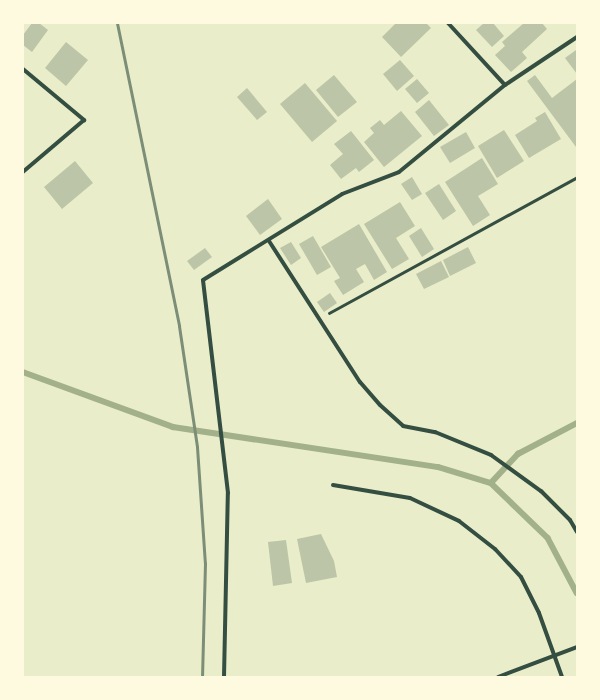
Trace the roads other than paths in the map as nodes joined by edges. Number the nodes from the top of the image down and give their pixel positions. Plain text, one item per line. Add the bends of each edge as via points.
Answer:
1 (448, 23) edge
2 (577, 37) edge
3 (23, 69) edge
4 (505, 85) junction
5 (23, 172) edge
6 (269, 241) junction
7 (333, 485) dead end
8 (577, 532) edge
9 (577, 646) edge
10 (554, 655) junction
11 (224, 677) edge
12 (498, 677) edge
13 (562, 677) edge

1 - 4 street
2 - 4 street
3 - 5 street via 84,120
4 - 6 street via 399,172 342,194
6 - 8 street via 360,382 403,426 435,432 491,455 541,491 570,520
6 - 11 street via 203,280 228,493
7 - 10 street via 410,498 460,521 495,549 521,576 539,613
9 - 10 street
10 - 12 street
10 - 13 street

